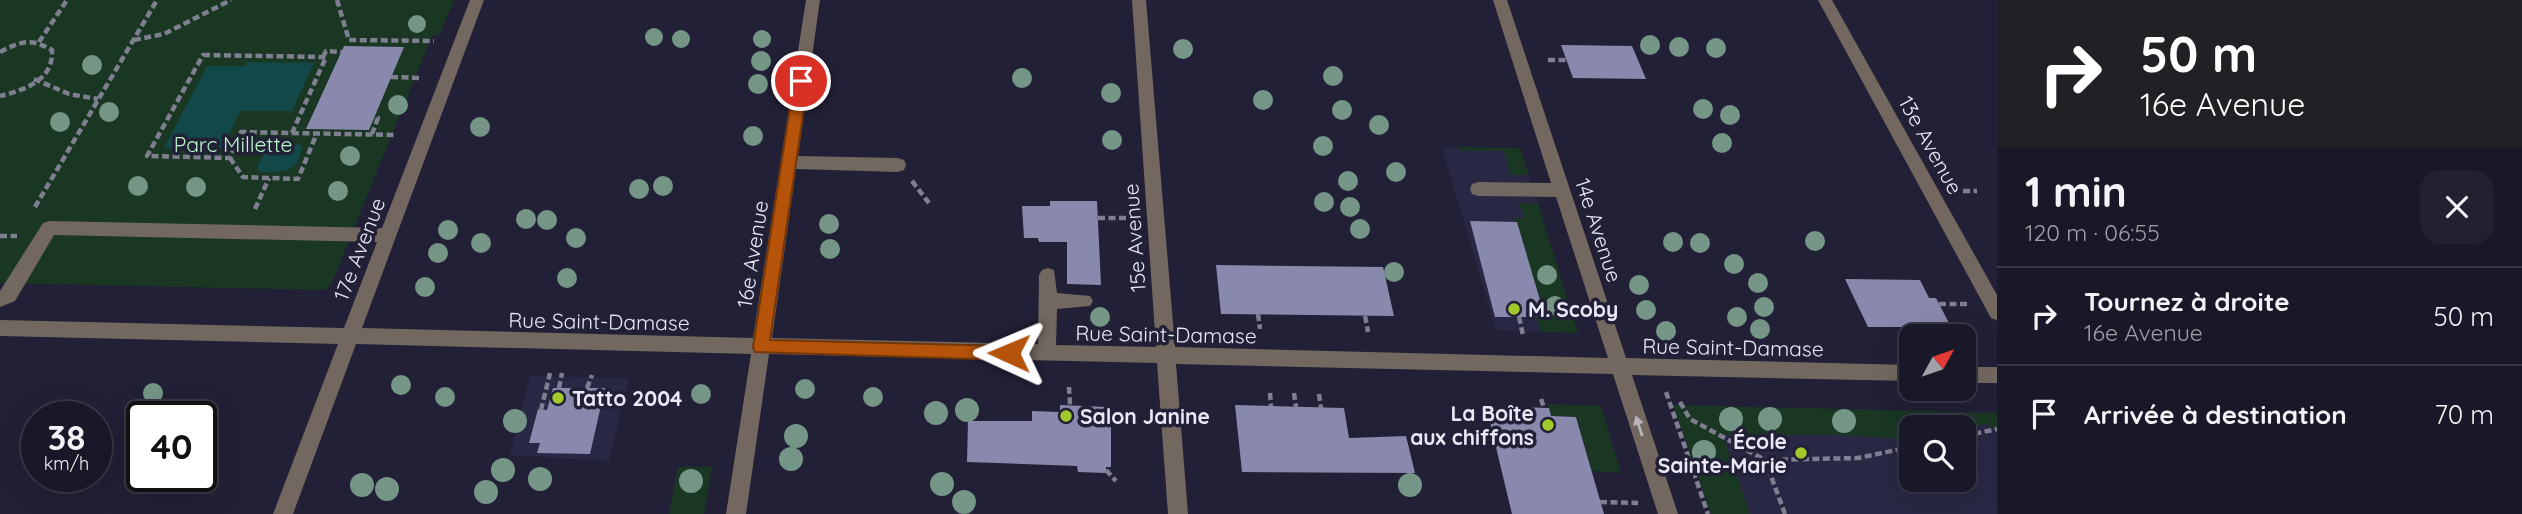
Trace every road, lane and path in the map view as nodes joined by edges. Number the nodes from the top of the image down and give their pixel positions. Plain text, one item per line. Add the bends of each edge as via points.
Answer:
1 (66, 0) edge
2 (157, 0) edge
3 (231, 0) edge
4 (337, 0) edge
5 (477, 0) edge
6 (813, 0) edge
7 (1139, 0) edge
8 (1500, 0) edge
9 (1825, 0) edge
10 (134, 40) junction
11 (434, 41) dead end
12 (40, 42) junction
13 (0, 52) edge
14 (342, 52) dead end
15 (323, 57) junction
16 (1548, 60) dead end
17 (1567, 60) dead end
18 (391, 77) dead end
19 (420, 78) dead end
20 (37, 80) junction
21 (0, 96) edge
22 (98, 99) junction
23 (374, 117) dead end
24 (292, 133) junction
25 (317, 133) junction
26 (372, 134) junction
27 (397, 135) dead end
28 (230, 158) junction
29 (789, 162) junction
30 (898, 164) dead end
31 (269, 178) junction
32 (1478, 189) dead end
33 (1562, 190) junction
34 (1963, 191) dead end
35 (1977, 191) dead end
36 (32, 212) dead end
37 (252, 217) dead end
38 (389, 235) junction
39 (0, 236) edge
40 (12, 247) dead end
41 (1048, 275) dead end
42 (0, 299) edge
43 (1048, 301) junction
44 (1084, 301) dead end
45 (1997, 312) edge
46 (1258, 314) dead end
47 (1365, 316) dead end
48 (1518, 317) dead end
49 (0, 328) edge
50 (1260, 329) dead end
51 (1368, 332) dead end
52 (1524, 335) dead end
53 (349, 337) junction
54 (761, 347) junction
55 (1047, 354) junction
56 (1166, 356) junction
57 (1620, 368) junction
58 (550, 373) dead end
59 (562, 373) dead end
60 (1899, 373) edge
61 (1976, 374) edge
62 (592, 375) dead end
63 (1997, 375) edge
64 (1069, 387) dead end
65 (559, 388) dead end
66 (587, 388) dead end
67 (1269, 393) dead end
68 (1294, 393) dead end
69 (1319, 394) dead end
70 (1541, 400) dead end
71 (1680, 402) dead end
72 (1670, 404) dead end
73 (1070, 405) dead end
74 (1271, 406) dead end
75 (1296, 407) dead end
76 (1321, 408) dead end
77 (1544, 408) dead end
78 (541, 410) dead end
79 (1997, 429) edge
80 (1976, 433) edge
81 (1899, 449) edge
82 (1765, 460) junction
83 (1106, 470) dead end
84 (1116, 481) dead end
85 (283, 514) edge
86 (736, 514) edge
87 (1178, 514) edge
88 (1668, 514) edge
89 (1708, 514) edge
90 (1785, 514) edge

1 - 12 path
2 - 10 path
3 - 10 path via 164,34
4 - 11 path via 349,40
5 - 38 street, 17e Avenue
6 - 29 street, 16e Avenue
7 - 56 street, 15e Avenue
8 - 33 street, 14e Avenue
9 - 45 street, 13e Avenue
10 - 22 path
12 - 13 path via 25,41
12 - 20 path via 52,50 54,58
14 - 15 path via 326,51
15 - 24 path
15 - 28 path via 203,55 147,156
16 - 17 path
18 - 19 path
20 - 21 path
20 - 22 path via 69,94
22 - 36 path
23 - 26 path via 378,118
24 - 25 path
24 - 28 path via 241,132
25 - 26 path
25 - 31 path via 298,179
26 - 27 path
28 - 31 path via 243,177
29 - 30 street
29 - 54 street, 16e Avenue
31 - 37 path
32 - 33 street
33 - 57 street, 14e Avenue
34 - 35 path
38 - 42 street via 49,228 9,296
38 - 53 street, 17e Avenue
39 - 40 path via 18,236
41 - 43 street
43 - 44 street
43 - 55 street
46 - 50 path
47 - 51 path
48 - 52 path
49 - 53 street, Rue Saint-Damase
53 - 54 street, Rue Saint-Damase
53 - 85 street, 17e Avenue
54 - 55 street, Rue Saint-Damase
54 - 86 street, 16e Avenue
55 - 56 street, Rue Saint-Damase
56 - 57 street, Rue Saint-Damase
56 - 87 street, 15e Avenue
57 - 60 street, Rue Saint-Damase
88 -> 57 street, 14e Avenue
58 - 78 path
59 - 65 path
61 - 63 street
62 - 66 path
64 - 73 path
67 - 74 path
68 - 75 path
69 - 76 path
70 - 77 path
71 - 82 path via 1690,419
72 - 89 path
79 - 80 path
81 - 82 path via 1858,458
82 - 90 path
83 - 84 path

